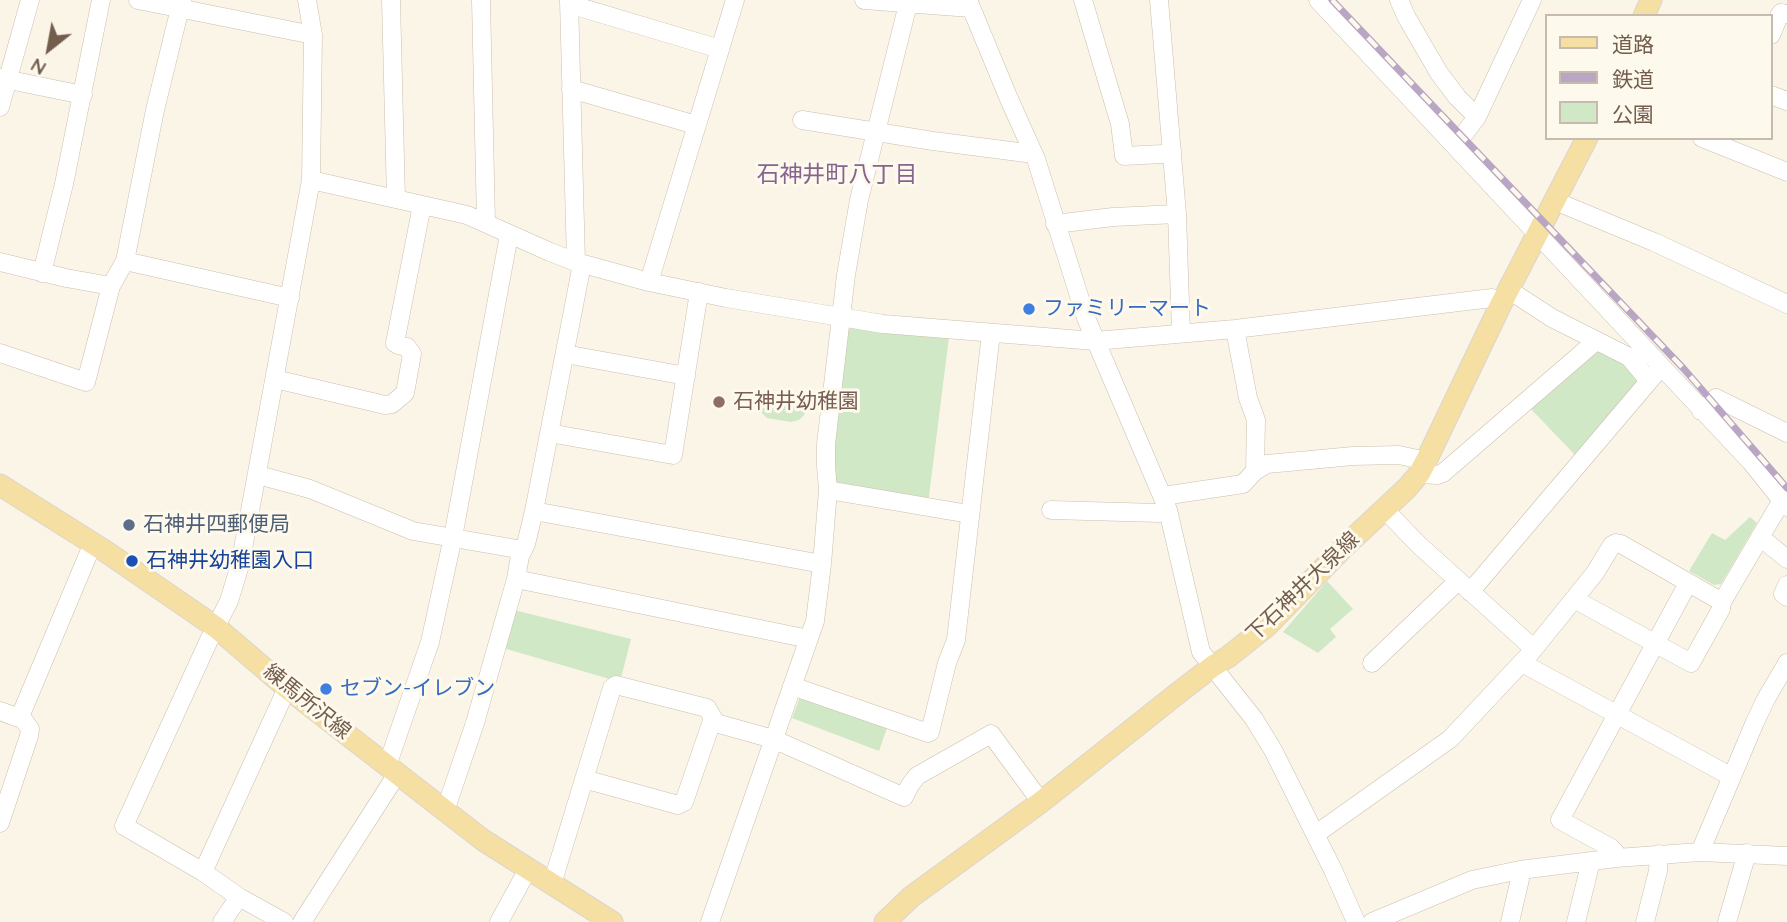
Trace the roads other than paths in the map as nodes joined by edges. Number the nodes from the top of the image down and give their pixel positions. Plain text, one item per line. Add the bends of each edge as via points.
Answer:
1 (30, 0) edge
2 (101, 0) edge
3 (138, 0) edge
4 (307, 0) edge
5 (391, 0) edge
6 (481, 0) edge
7 (735, 0) edge
8 (864, 0) edge
9 (1083, 0) edge
10 (1159, 0) edge
11 (1318, 0) edge
12 (1399, 0) edge
13 (1528, 1) edge
14 (569, 2) edge
15 (181, 4) edge
16 (908, 4) junction
17 (969, 4) edge
18 (1787, 14) edge
19 (1773, 30) edge
20 (313, 35) junction
21 (720, 49) junction
22 (4, 79) edge
23 (571, 89) junction
24 (83, 95) junction
25 (0, 107) edge
26 (1477, 117) junction
27 (802, 120) dead end
28 (696, 125) junction
29 (876, 132) junction
30 (1586, 140) edge
31 (1707, 140) edge
32 (1455, 146) junction
33 (1172, 151) junction
34 (1034, 154) junction
35 (1787, 172) edge
36 (311, 180) junction
37 (396, 199) junction
38 (1555, 201) junction
39 (422, 205) junction
40 (1177, 214) junction
41 (486, 223) junction
42 (1055, 224) junction
43 (1538, 234) junction
44 (509, 235) junction
45 (125, 261) junction
46 (0, 262) edge
47 (579, 263) junction
48 (43, 272) junction
49 (649, 282) junction
50 (111, 286) junction
51 (699, 292) junction
52 (1505, 297) junction
53 (290, 298) junction
54 (1787, 304) edge
55 (840, 318) junction
56 (1236, 329) junction
57 (991, 333) junction
58 (1181, 333) junction
59 (1095, 341) junction
60 (1596, 341) junction
61 (0, 353) edge
62 (565, 354) junction
63 (1655, 374) junction
64 (686, 376) junction
65 (275, 379) junction
66 (1701, 411) junction
67 (549, 433) junction
68 (1787, 433) edge
69 (1422, 467) junction
70 (1255, 471) junction
71 (258, 475) junction
72 (0, 485) edge
73 (828, 490) junction
74 (1166, 503) junction
75 (1784, 504) edge
76 (1051, 510) dead end
77 (1385, 510) junction
78 (534, 511) junction
79 (969, 514) junction
80 (453, 537) junction
81 (1760, 537) junction
82 (93, 544) junction
83 (523, 550) junction
84 (1787, 559) edge
85 (822, 564) junction
86 (516, 579) junction
87 (1688, 583) junction
88 (1787, 585) edge
89 (1464, 586) junction
90 (1787, 597) edge
91 (1574, 599) junction
92 (1722, 602) junction
93 (217, 628) junction
94 (809, 639) junction
95 (1656, 645) junction
96 (1527, 656) junction
97 (1372, 663) dead end
98 (1787, 663) edge
99 (1213, 666) junction
100 (792, 687) junction
101 (287, 688) junction
102 (0, 711) edge
103 (20, 715) junction
104 (1617, 716) junction
105 (712, 722) junction
106 (773, 739) junction
107 (392, 770) junction
108 (1732, 777) junction
109 (584, 779) junction
110 (1041, 802) junction
111 (445, 811) junction
112 (0, 824) edge
113 (1316, 834) junction
114 (1700, 852) junction
115 (1747, 853) junction
116 (1659, 854) junction
117 (1787, 856) edge
118 (1616, 858) junction
119 (1591, 861) junction
120 (528, 869) junction
121 (1520, 870) junction
122 (203, 872) junction
123 (552, 884) junction
124 (239, 897) junction
125 (222, 922) edge
126 (284, 922) edge
127 (302, 922) edge
128 (499, 922) edge
129 (612, 922) edge
130 (710, 922) edge
131 (885, 922) edge
132 (1356, 922) edge
133 (1371, 922) edge
134 (1510, 922) edge
135 (1576, 922) edge
136 (1646, 922) edge
137 (1727, 922) edge

1 - 22 street
2 - 24 street
3 - 15 street
4 - 20 street
5 - 37 street
6 - 41 street
7 - 21 street
8 - 16 street
9 - 33 street via 1120,124 1124,156
10 - 33 street
11 - 32 street
12 - 26 street via 1439,73
13 - 26 street
14 - 21 street
14 - 23 street
15 - 20 street
15 - 45 street
16 - 17 street
16 - 29 street
17 - 34 street
18 - 19 street via 1779,16
20 - 36 street
21 - 28 street
22 - 24 street
22 - 25 street
23 - 28 street
23 - 47 street
24 - 48 street
26 - 32 street
27 - 29 street
28 - 49 street
29 - 34 street
29 - 55 street
30 - 38 main road, 下石神井大泉線
31 - 35 street
32 - 43 street
33 - 40 street
34 - 42 street
36 - 37 street
36 - 53 street
37 - 39 street
38 - 43 main road, 下石神井大泉線
38 - 54 street
39 - 41 street
39 - 65 street via 396,343 412,355 405,393 385,405
40 - 42 street
40 - 58 street
41 - 44 street
42 - 59 street
43 - 52 main road, 下石神井大泉線
43 - 63 street
44 - 47 street
44 - 80 street
45 - 50 street
45 - 53 street
46 - 48 street
47 - 49 street
47 - 62 street
48 - 50 street
49 - 51 street
50 - 61 street via 86,382
51 - 55 street
51 - 64 street
52 - 56 street
52 - 60 street
52 - 69 main road, 下石神井大泉線
53 - 65 street
55 - 57 street
55 - 73 street via 826,444
56 - 58 street
56 - 70 street via 1256,420
57 - 59 street
57 - 79 street
58 - 59 street
59 - 74 street
60 - 63 street
60 - 69 street via 1443,473 1434,475
62 - 64 street
62 - 67 street
63 - 66 street
63 - 89 street
64 - 67 street via 673,455
65 - 71 street
66 - 68 street via 1716,398
66 - 75 street
67 - 78 street
69 - 70 street via 1399,455 1353,456 1267,464
69 - 77 main road, 下石神井大泉線
70 - 74 street via 1243,484
71 - 80 street via 310,489 413,531
71 - 93 street via 240,565
72 - 82 main road, 練馬所沢線
73 - 79 street
73 - 85 street
74 - 76 street via 1159,513
74 - 99 street via 1201,652
75 - 81 street
77 - 89 street
77 - 99 main road, 下石神井大泉線 via 1267,626
78 - 83 street
78 - 85 street
79 - 100 street via 956,640 930,732
80 - 83 street
80 - 107 street via 430,642
81 - 84 street
81 - 92 street
82 - 93 main road, 練馬所沢線
82 - 103 street
83 - 86 street
85 - 94 street
86 - 94 street
86 - 111 street
87 - 91 street via 1616,543
87 - 92 street
87 - 95 street
88 - 90 street via 1783,594
89 - 96 street
89 - 97 street
91 - 95 street
91 - 96 street
92 - 95 street via 1691,663
93 - 101 main road, 練馬所沢線
93 - 122 street via 124,826
94 - 100 street
95 - 104 street
96 - 104 street
96 - 113 street via 1450,739
98 - 108 street
99 - 110 main road, 下石神井大泉線
99 - 113 street via 1254,719
100 - 106 street
101 - 107 main road, 練馬所沢線
101 - 122 street
102 - 103 street
103 - 112 street via 30,736
104 - 108 street
104 - 118 street via 1560,820 1611,848
105 - 106 street
105 - 109 street via 684,802 678,805
105 - 109 street via 707,708 616,685
106 - 110 street via 904,797 917,776 991,734
106 - 130 street
107 - 111 main road, 練馬所沢線
107 - 127 street
108 - 114 street
109 - 123 street
110 - 131 main road, 下石神井大泉線 via 911,897
111 - 120 main road, 練馬所沢線
113 - 132 street
114 - 115 street
114 - 116 street
115 - 117 street
115 - 137 street
116 - 118 street
116 - 136 street
118 - 119 street
119 - 121 street
119 - 135 street
120 - 123 main road, 練馬所沢線
120 - 128 street
121 - 133 street via 1472,880
121 - 134 street
122 - 124 street
123 - 129 main road, 練馬所沢線
124 - 125 street
124 - 126 street

